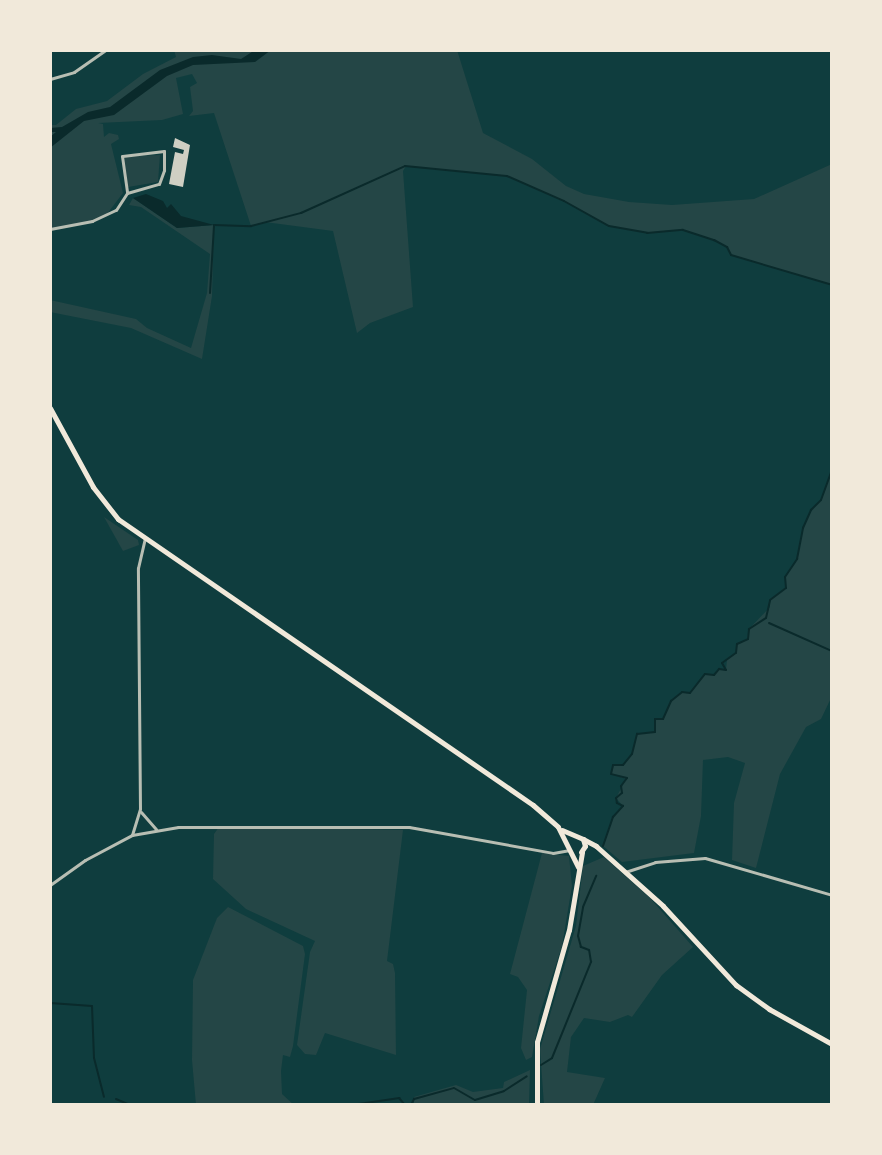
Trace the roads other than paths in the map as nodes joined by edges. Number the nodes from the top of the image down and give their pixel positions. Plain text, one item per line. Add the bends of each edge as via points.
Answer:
1 (94, 50) edge
2 (105, 50) edge
3 (98, 55) junction
4 (50, 79) edge
5 (127, 193) junction
6 (50, 229) edge
7 (50, 408) edge
8 (145, 538) junction
9 (140, 809) junction
10 (558, 827) junction
11 (156, 829) junction
12 (132, 835) junction
13 (576, 837) junction
14 (583, 839) junction
15 (570, 849) junction
16 (599, 850) junction
17 (582, 851) junction
18 (578, 867) junction
19 (625, 872) junction
20 (50, 885) edge
21 (832, 895) edge
22 (832, 1044) edge
23 (537, 1105) edge

1 - 3 street
2 - 3 street
3 - 4 street via 74,72
5 - 5 street via 122,156 164,151 159,184
5 - 6 street via 116,210
7 - 8 main road via 102,503
8 - 9 street via 138,568
8 - 10 main road via 525,799
9 - 11 street
9 - 12 street
10 - 13 main road
10 - 15 main road
11 - 12 street
11 - 15 street via 244,824 409,827 553,853
12 - 20 street
13 - 14 main road
13 - 15 main road
14 - 16 main road
14 - 17 main road
15 - 17 main road
15 - 18 main road
16 - 17 main road
16 - 19 main road
17 - 18 main road
18 - 23 main road via 569,930 537,1042
19 - 21 street via 655,862 705,858
19 - 22 main road via 736,985

